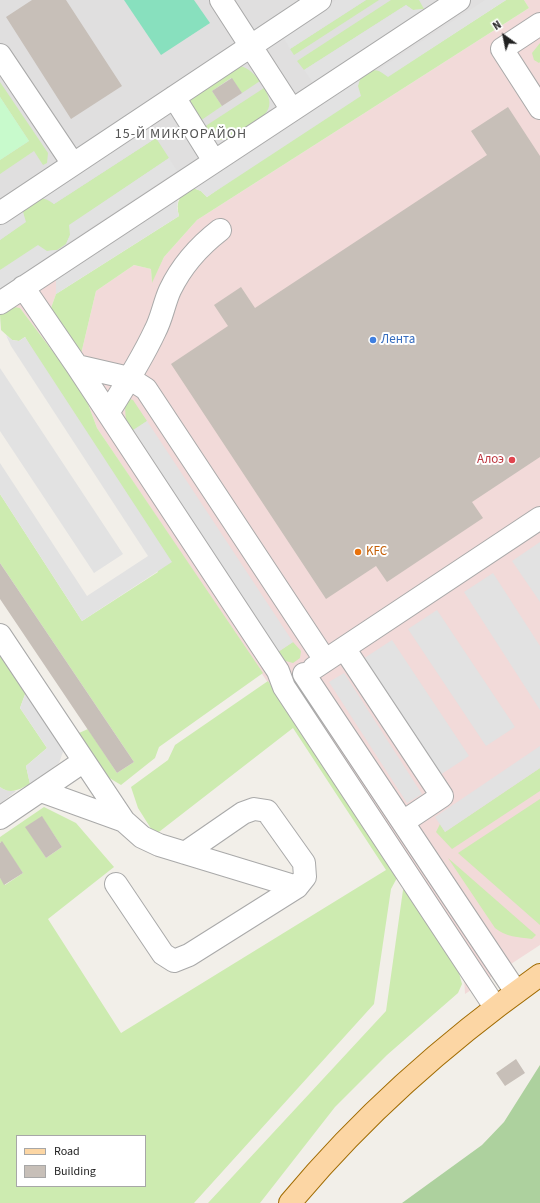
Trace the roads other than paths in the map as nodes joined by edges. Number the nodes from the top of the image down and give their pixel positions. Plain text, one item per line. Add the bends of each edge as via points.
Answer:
1 (220, 0) edge
2 (320, 0) edge
3 (459, 0) edge
4 (540, 24) edge
5 (251, 46) junction
6 (0, 55) edge
7 (174, 97) junction
8 (540, 108) edge
9 (292, 110) junction
10 (214, 161) junction
11 (73, 164) junction
12 (0, 213) edge
13 (220, 230) dead end
14 (23, 287) junction
15 (0, 303) edge
16 (77, 366) junction
17 (130, 378) junction
18 (108, 413) junction
19 (540, 518) edge
20 (0, 634) edge
21 (344, 648) junction
22 (325, 660) junction
23 (304, 674) junction
24 (281, 679) junction
25 (84, 762) junction
26 (41, 791) junction
27 (1, 814) edge
28 (124, 821) junction
29 (403, 822) junction
30 (185, 853) junction
31 (116, 884) dead end
32 (297, 887) junction
33 (540, 975) edge
34 (516, 992) junction
35 (495, 1007) junction
36 (290, 1203) edge

1 - 5 street
2 - 5 street
3 - 9 street
4 - 8 street via 502,49
5 - 7 street
5 - 9 street
6 - 11 street
7 - 10 street
7 - 11 street
9 - 10 street
10 - 14 street
11 - 12 street
13 - 17 street via 189,258 170,291 156,330
14 - 15 street
14 - 16 street
16 - 17 street
16 - 18 street
17 - 18 street
17 - 22 street via 146,389
18 - 24 street
19 - 21 street
20 - 25 street
21 - 22 street
21 - 29 street via 442,796
22 - 23 street
23 - 24 street
23 - 29 street
24 - 35 street
25 - 26 street
25 - 28 street
26 - 27 street
26 - 28 street
28 - 30 street via 142,837
29 - 34 street
30 - 32 street
30 - 32 street via 243,813 254,809 267,811 304,863 305,877
31 - 32 street via 163,954 174,961 189,955
33 - 34 main road
34 - 35 main road
35 - 36 main road via 434,1055 374,1110

